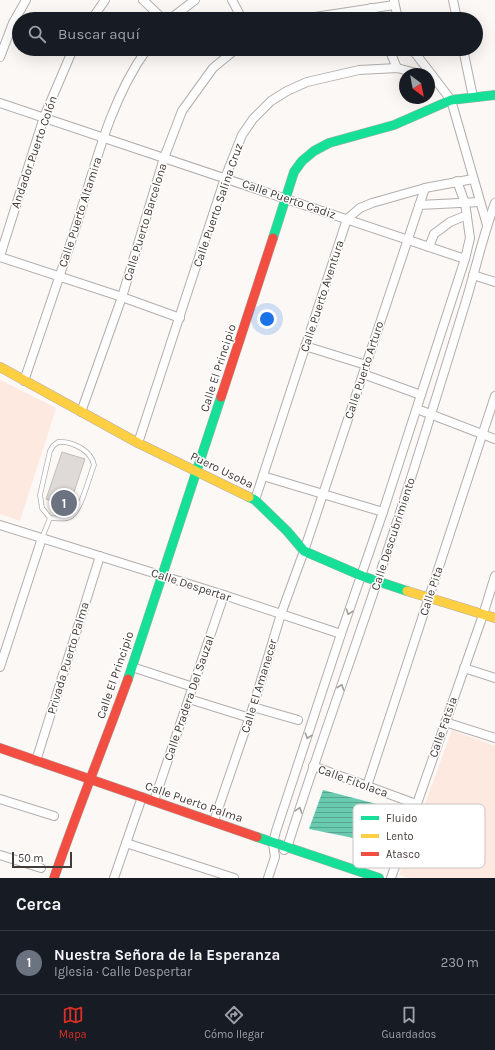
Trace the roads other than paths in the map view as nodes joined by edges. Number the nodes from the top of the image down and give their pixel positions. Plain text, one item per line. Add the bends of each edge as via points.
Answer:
1 (26, 0) edge
2 (105, 0) edge
3 (143, 0) edge
4 (195, 0) edge
5 (232, 0) edge
6 (453, 0) edge
7 (394, 2) edge
8 (371, 8) junction
9 (19, 12) edge
10 (97, 12) edge
11 (156, 12) edge
12 (179, 12) edge
13 (238, 12) edge
14 (346, 12) edge
15 (373, 12) edge
16 (396, 12) edge
17 (456, 12) edge
18 (12, 26) edge
19 (70, 56) edge
20 (143, 56) edge
21 (228, 56) edge
22 (392, 56) edge
23 (417, 56) edge
24 (464, 56) edge
25 (0, 57) edge
26 (397, 68) joint
27 (426, 68) edge
28 (435, 81) edge
29 (495, 95) edge
30 (473, 97) junction
31 (451, 100) junction
32 (0, 102) edge
33 (44, 117) junction
34 (104, 137) junction
35 (164, 158) junction
36 (225, 178) junction
37 (473, 179) junction
38 (457, 181) junction
39 (424, 188) junction
40 (286, 198) junction
41 (480, 202) junction
42 (464, 203) junction
43 (495, 203) edge
44 (419, 205) junction
45 (467, 215) junction
46 (347, 219) junction
47 (487, 225) junction
48 (408, 240) junction
49 (429, 247) junction
50 (0, 257) edge
51 (465, 259) junction
52 (474, 276) junction
53 (60, 277) junction
54 (495, 282) edge
55 (122, 297) junction
56 (180, 318) junction
57 (305, 346) junction
58 (366, 365) junction
59 (0, 367) edge
60 (363, 374) junction
61 (24, 381) junction
62 (421, 395) junction
63 (495, 396) edge
64 (417, 409) junction
65 (82, 412) junction
66 (431, 415) junction
67 (483, 435) junction
68 (495, 440) edge
69 (138, 443) junction
70 (197, 472) junction
71 (263, 476) junction
72 (323, 494) junction
73 (255, 500) junction
74 (383, 512) junction
75 (50, 518) junction
76 (0, 525) edge
77 (42, 538) junction
78 (304, 551) junction
79 (100, 556) junction
80 (162, 576) junction
81 (362, 576) junction
82 (495, 576) edge
83 (378, 581) junction
84 (224, 595) junction
85 (428, 598) junction
86 (281, 614) junction
87 (483, 615) junction
88 (495, 618) edge
89 (341, 634) junction
90 (0, 667) edge
91 (132, 667) junction
92 (464, 668) junction
93 (495, 678) edge
94 (193, 687) junction
95 (189, 699) junction
96 (253, 707) junction
97 (250, 718) junction
98 (298, 720) dead end
99 (445, 722) junction
100 (495, 738) edge
101 (0, 748) edge
102 (36, 760) junction
103 (313, 766) junction
104 (91, 780) junction
105 (367, 786) junction
106 (142, 797) junction
107 (0, 799) edge
108 (154, 801) junction
109 (416, 804) joint
110 (54, 816) dead end
111 (214, 822) junction
112 (126, 843) junction
113 (273, 843) junction
114 (287, 848) junction
115 (0, 855) edge
116 (275, 857) junction
117 (41, 868) dead end
118 (394, 868) edge
119 (54, 878) edge
120 (114, 878) edge
121 (234, 878) edge
122 (268, 878) edge
123 (380, 878) edge
124 (391, 878) edge

1 - 9 street
2 - 10 street
3 - 11 street
4 - 12 street
5 - 13 street
6 - 17 street
7 - 8 street
7 - 16 street
8 - 14 street
8 - 15 street
18 - 25 street
19 - 33 street, Andador Puerto Colón
20 - 34 street, Calle Puerto Altamira via 127,83
21 - 35 street, Calle Puerto Barcelona via 213,68 182,111
22 - 26 street
23 - 27 street
24 - 30 street
26 - 36 street, Calle Puerto Salina Cruz via 359,70 307,82 271,101 242,135
28 - 31 street
29 - 30 street, Calle El Principio
30 - 31 street, Calle El Principio
31 - 37 street
31 - 40 street, Calle El Principio via 394,125 329,143 314,151 294,172
32 - 33 street, Calle Puerto Cadiz
33 - 34 street, Calle Puerto Cadiz
33 - 50 street, Andador Puerto Colón
34 - 35 street, Calle Puerto Cadiz
34 - 53 street, Calle Puerto Altamira
35 - 36 street, Calle Puerto Cadiz
35 - 55 street, Calle Puerto Barcelona
36 - 40 street, Calle Puerto Cadiz
36 - 56 street, Calle Puerto Salina Cruz
37 - 38 street
37 - 41 street
38 - 39 street
38 - 42 street, Calle Descubrimiento
39 - 44 street, Calle Puerto Arturo
39 - 46 street via 372,203 360,208
40 - 46 street, Calle Puerto Cadiz
40 - 70 street, Calle El Principio
41 - 42 street
41 - 47 street
42 - 44 street
42 - 45 street, Calle Descubrimiento
43 - 47 street, Calle Descubrimiento
44 - 48 street, Calle Puerto Arturo
45 - 49 street via 450,222 434,234
45 - 51 street, Calle Descubrimiento via 470,238
46 - 48 street, Calle Puerto Cadiz
46 - 57 street, Calle Puerto Aventura
47 - 52 street, Calle Descubrimiento
48 - 49 street, Calle Puerto Cadiz
48 - 58 street, Calle Puerto Arturo
49 - 51 street, Calle Puerto Cadiz
50 - 53 street
51 - 62 street, Calle Descubrimiento
52 - 54 street
52 - 66 street, Calle Descubrimiento
53 - 55 street
53 - 61 street, Calle Puerto Altamira
55 - 56 street
55 - 65 street, Calle Puerto Barcelona
56 - 69 street, Calle Puerto Salina Cruz
57 - 58 street
57 - 71 street, Calle Puerto Aventura
58 - 60 street, Calle Puerto Arturo
59 - 61 street, Puero Usoba
60 - 62 street
60 - 72 street, Calle Puerto Arturo
61 - 65 street, Puero Usoba
62 - 64 street, Calle Descubrimiento
63 - 67 street, Calle Pita
64 - 66 street
64 - 74 street, Calle Descubrimiento
65 - 69 street, Puero Usoba
66 - 67 street
66 - 83 street, Calle Descubrimiento
67 - 68 street
67 - 85 street, Calle Pita
69 - 70 street, Puero Usoba
70 - 73 street, Puero Usoba
70 - 80 street, Calle El Principio
71 - 72 street
71 - 73 street, Calle Puerto Aventura
72 - 74 street
72 - 78 street, Calle Puerto Arturo
73 - 78 street, Puero Usoba
74 - 81 street, Calle Descubrimiento
75 - 75 lane via 42,508 40,495 50,451 58,442 63,442 86,451 94,466 74,514 64,519
75 - 77 lane
76 - 77 street, Calle Despertar
77 - 79 street, Calle Despertar
77 - 90 street
78 - 81 street, Puero Usoba
78 - 86 street, Calle El Amanecer
79 - 80 street, Calle Despertar
79 - 102 street, Privada Puerto Palma
80 - 84 street, Calle Despertar
80 - 91 street, Calle El Principio
81 - 83 street, Puero Usoba
81 -> 89 street, Calle Descubrimiento
82 - 87 street, Calle Fatsia
83 - 85 street, Puero Usoba
103 -> 83 street, Calle Descubrimiento
84 - 86 street, Calle Despertar
84 - 94 street, Calle Pradera Del Sauzal
85 - 87 street, Puero Usoba
85 - 105 street, Calle Pita
86 - 89 street, Calle Despertar
86 - 96 street, Calle El Amanecer
87 - 88 street, Puero Usoba
87 - 92 street, Calle Fatsia
89 -> 113 street, Calle Descubrimiento
91 - 94 street
91 - 104 street, Calle El Principio
92 - 93 street
92 - 99 street, Calle Fatsia
94 - 95 street, Calle Pradera Del Sauzal
95 - 97 street
95 - 108 street, Calle Pradera Del Sauzal
96 - 97 street, Calle El Amanecer
96 - 98 street
97 - 111 street, Calle El Amanecer
99 - 100 street
99 - 109 street, Calle Fatsia
101 - 102 street, Calle Puerto Palma
102 - 104 street, Calle Puerto Palma
103 - 105 street, Calle Fitolaca
114 -> 103 street, Calle Descubrimiento
104 - 106 street, Calle Puerto Palma
104 - 119 street, Calle El Principio
105 - 109 street, Calle Fitolaca
106 - 108 street, Calle Puerto Palma
106 - 112 street
107 - 110 street
108 - 111 street, Calle Puerto Palma
111 - 113 street, Calle Puerto Palma
112 - 120 street
112 - 121 street
113 - 114 street, Calle Puerto Palma
113 - 116 street, Calle Descubrimiento
114 - 116 street
114 - 123 street, Calle Puerto Palma
115 - 117 street
116 - 122 street, Calle Descubrimiento
118 - 124 street, Calle Fatsia

